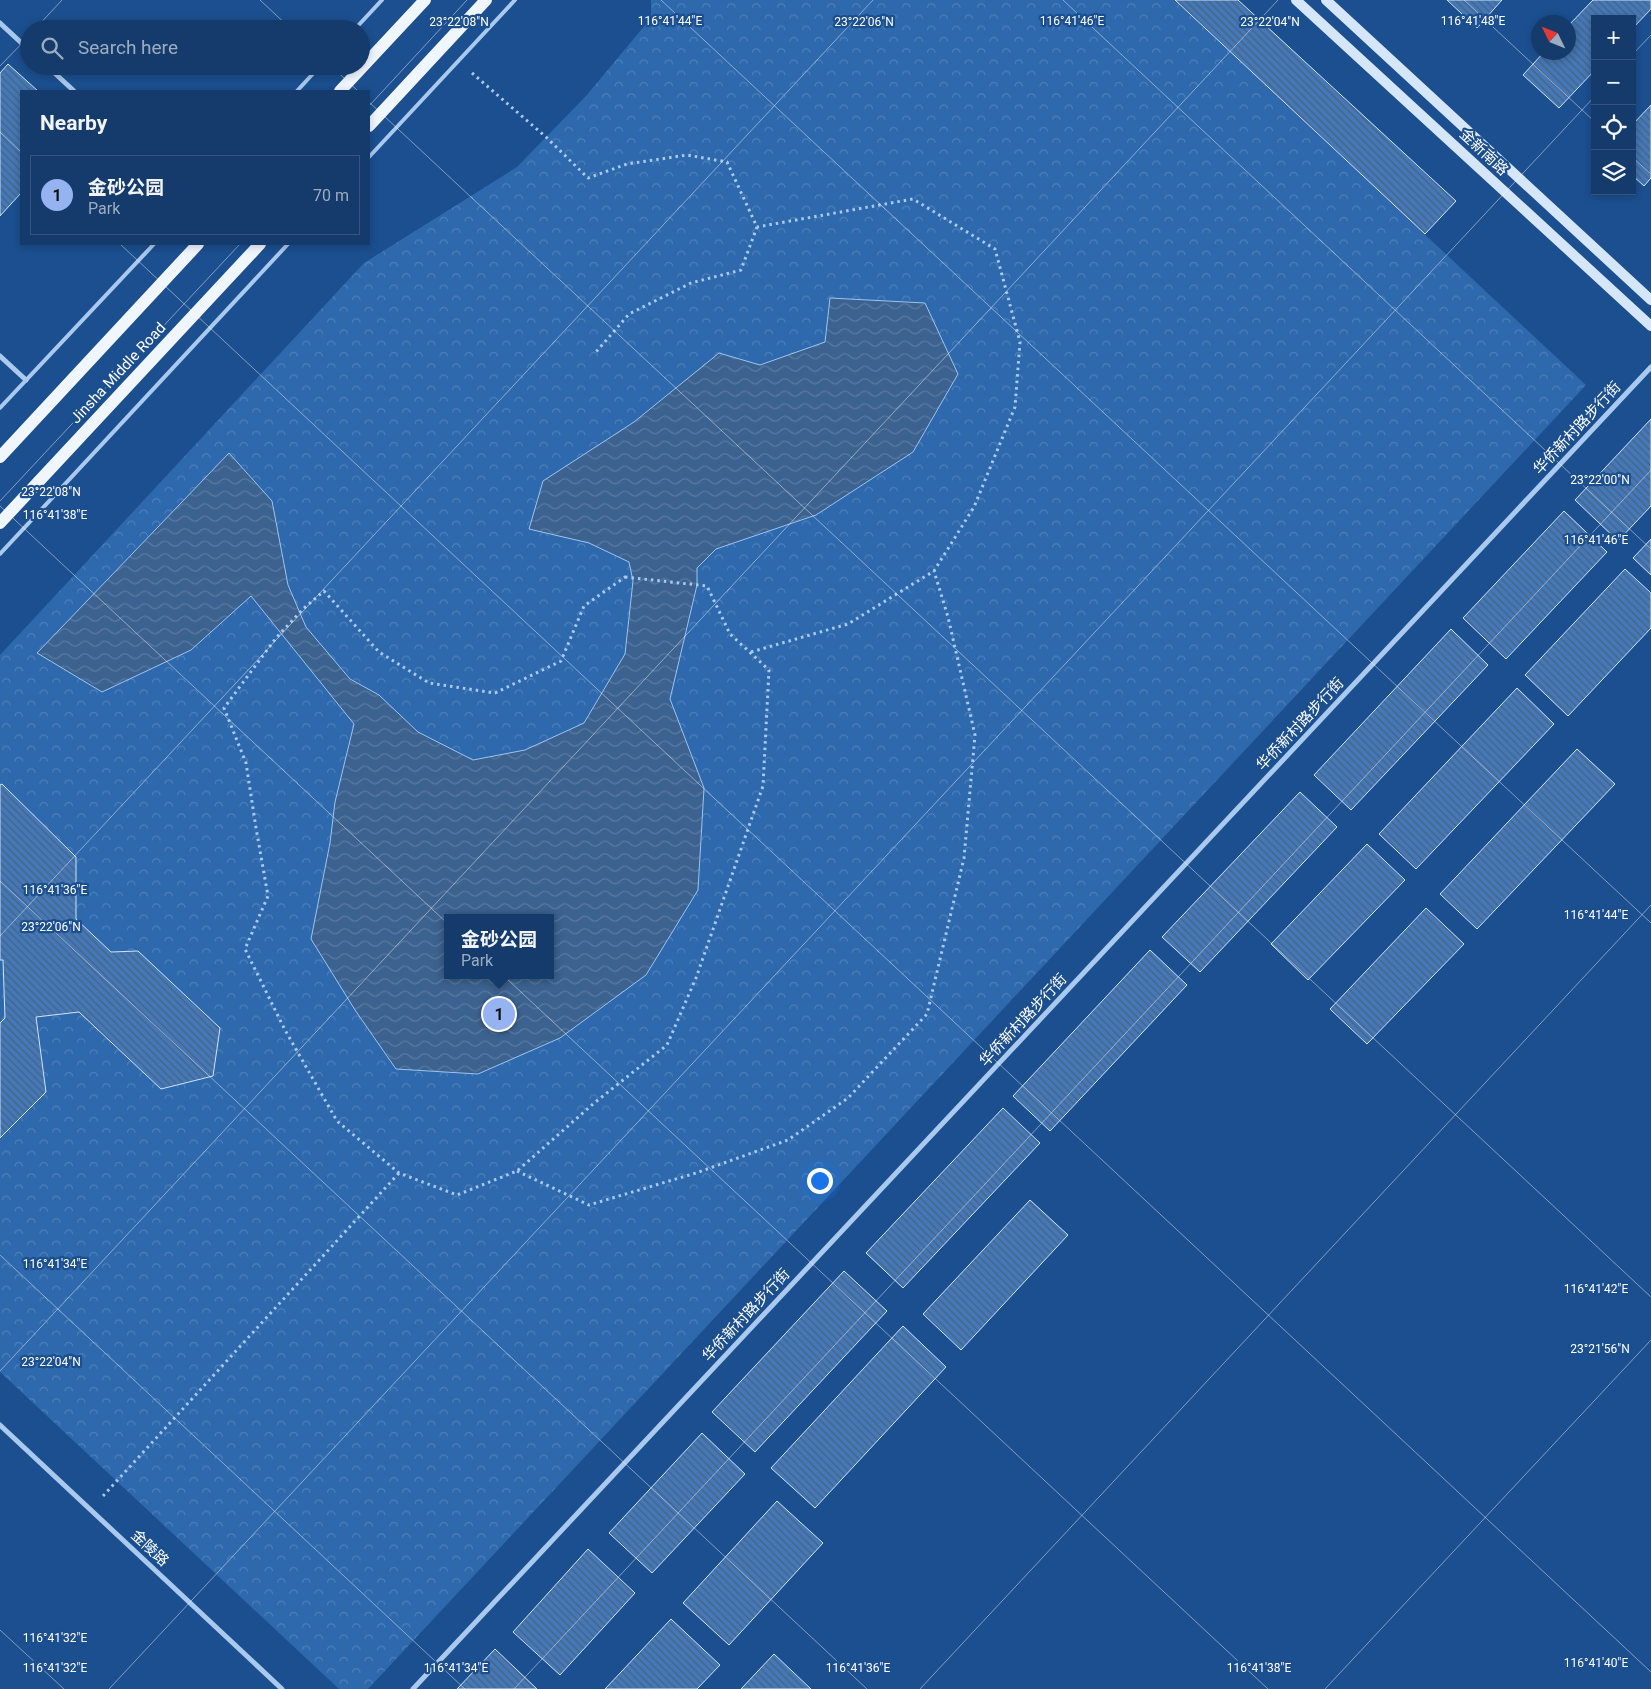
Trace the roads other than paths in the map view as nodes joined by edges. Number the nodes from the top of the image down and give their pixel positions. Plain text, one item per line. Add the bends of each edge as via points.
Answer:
1 (382, 0) edge
2 (424, 0) edge
3 (486, 0) edge
4 (514, 0) edge
5 (1296, 0) edge
6 (1326, 0) edge
7 (363, 20) edge
8 (0, 23) edge
9 (20, 42) edge
10 (370, 58) edge
11 (56, 75) edge
12 (312, 75) edge
13 (355, 75) edge
14 (73, 90) edge
15 (298, 90) edge
16 (341, 90) edge
17 (370, 125) edge
18 (370, 156) edge
19 (153, 245) edge
20 (197, 245) edge
21 (259, 245) edge
22 (287, 245) edge
23 (1651, 300) edge
24 (1651, 326) edge
25 (0, 356) edge
26 (1651, 367) edge
27 (26, 380) junction
28 (0, 408) edge
29 (0, 457) edge
30 (0, 523) edge
31 (0, 554) edge
32 (0, 1425) edge
33 (282, 1689) edge
34 (413, 1689) edge

1 - 7 lane
2 - 10 main road
3 - 17 main road
4 - 18 lane
5 - 24 main road, 金新南路
6 - 23 main road, 金新南路
8 - 9 street
11 - 14 street
12 - 15 lane
13 - 16 main road
19 - 27 lane
20 - 29 main road, Jinsha Middle Road
21 - 30 main road, Jinsha Middle Road
22 - 31 lane
25 - 27 street
26 - 34 street, 华侨新村路步行街
27 - 28 lane
32 - 33 street, 金陵路

